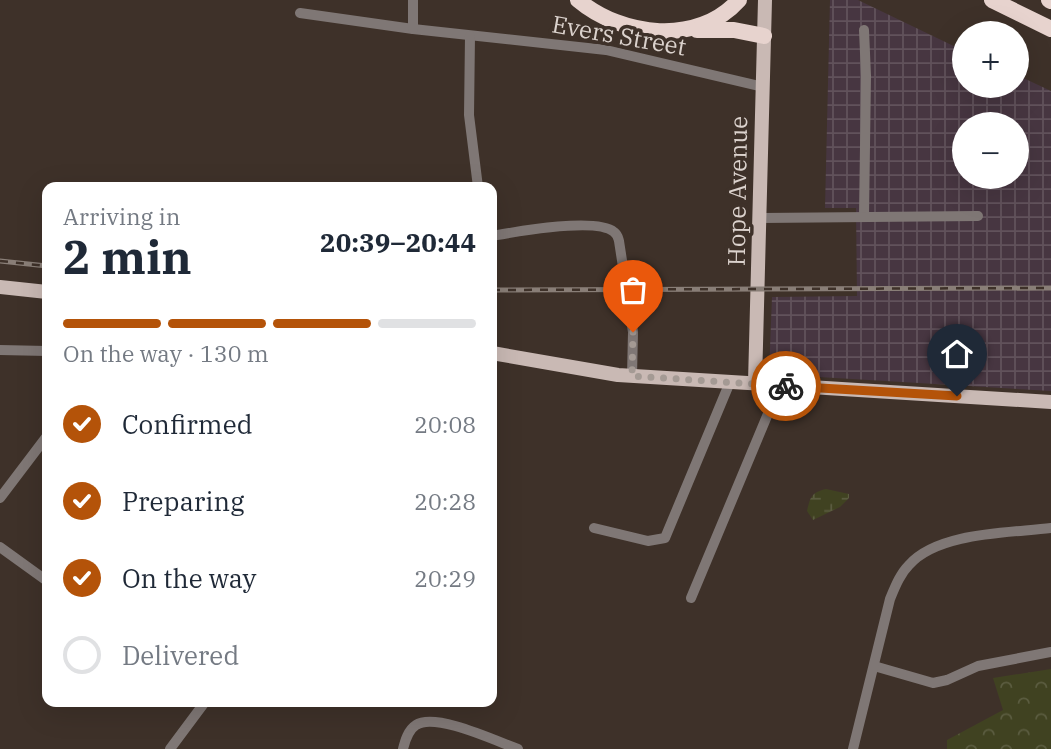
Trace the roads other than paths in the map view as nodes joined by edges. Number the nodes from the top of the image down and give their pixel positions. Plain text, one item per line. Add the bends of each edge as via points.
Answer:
1 (413, 0) edge
2 (578, 0) edge
3 (739, 0) edge
4 (765, 0) edge
5 (992, 0) edge
6 (300, 13) dead end
7 (413, 29) junction
8 (1051, 29) edge
9 (677, 30) junction
10 (864, 30) dead end
11 (470, 36) junction
12 (764, 36) junction
13 (763, 87) junction
14 (477, 182) edge
15 (864, 216) junction
16 (978, 216) dead end
17 (760, 218) junction
18 (497, 235) edge
19 (0, 287) edge
20 (42, 291) edge
21 (0, 350) edge
22 (42, 351) edge
23 (497, 354) edge
24 (632, 376) junction
25 (730, 382) junction
26 (755, 383) junction
27 (780, 385) junction
28 (1051, 402) edge
29 (42, 443) edge
30 (0, 498) edge
31 (594, 528) dead end
32 (1051, 528) edge
33 (0, 547) edge
34 (42, 577) edge
35 (691, 598) dead end
36 (1051, 652) edge
37 (874, 666) junction
38 (201, 707) edge
39 (170, 749) edge
40 (402, 749) edge
41 (518, 749) edge
42 (853, 749) edge

1 - 7 street
2 - 9 highway via 597,15 626,26
3 - 9 highway via 708,23
4 - 12 main road, Hope Avenue
5 - 8 highway
6 - 7 street, Evers Street
7 - 11 street, Evers Street
9 - 12 highway via 734,30
10 - 15 street
11 - 13 street, Evers Street via 626,53
11 - 14 street via 469,115
12 - 13 main road, Hope Avenue
13 - 17 main road, Hope Avenue
15 - 16 street
15 - 17 street
17 - 26 main road, Hope Avenue
18 - 24 street via 554,227 613,230 619,242 633,332
19 - 20 main road
21 - 22 street
23 - 24 main road
24 - 25 main road
25 - 26 main road
25 - 31 street via 665,538 648,541
26 - 27 main road
27 - 28 main road
27 - 35 street
29 - 30 street
32 - 37 street via 969,538 922,554 897,581
33 - 34 street
36 - 37 street via 978,666 933,683
37 - 42 street
38 - 39 street
40 - 41 street via 412,728 429,720

